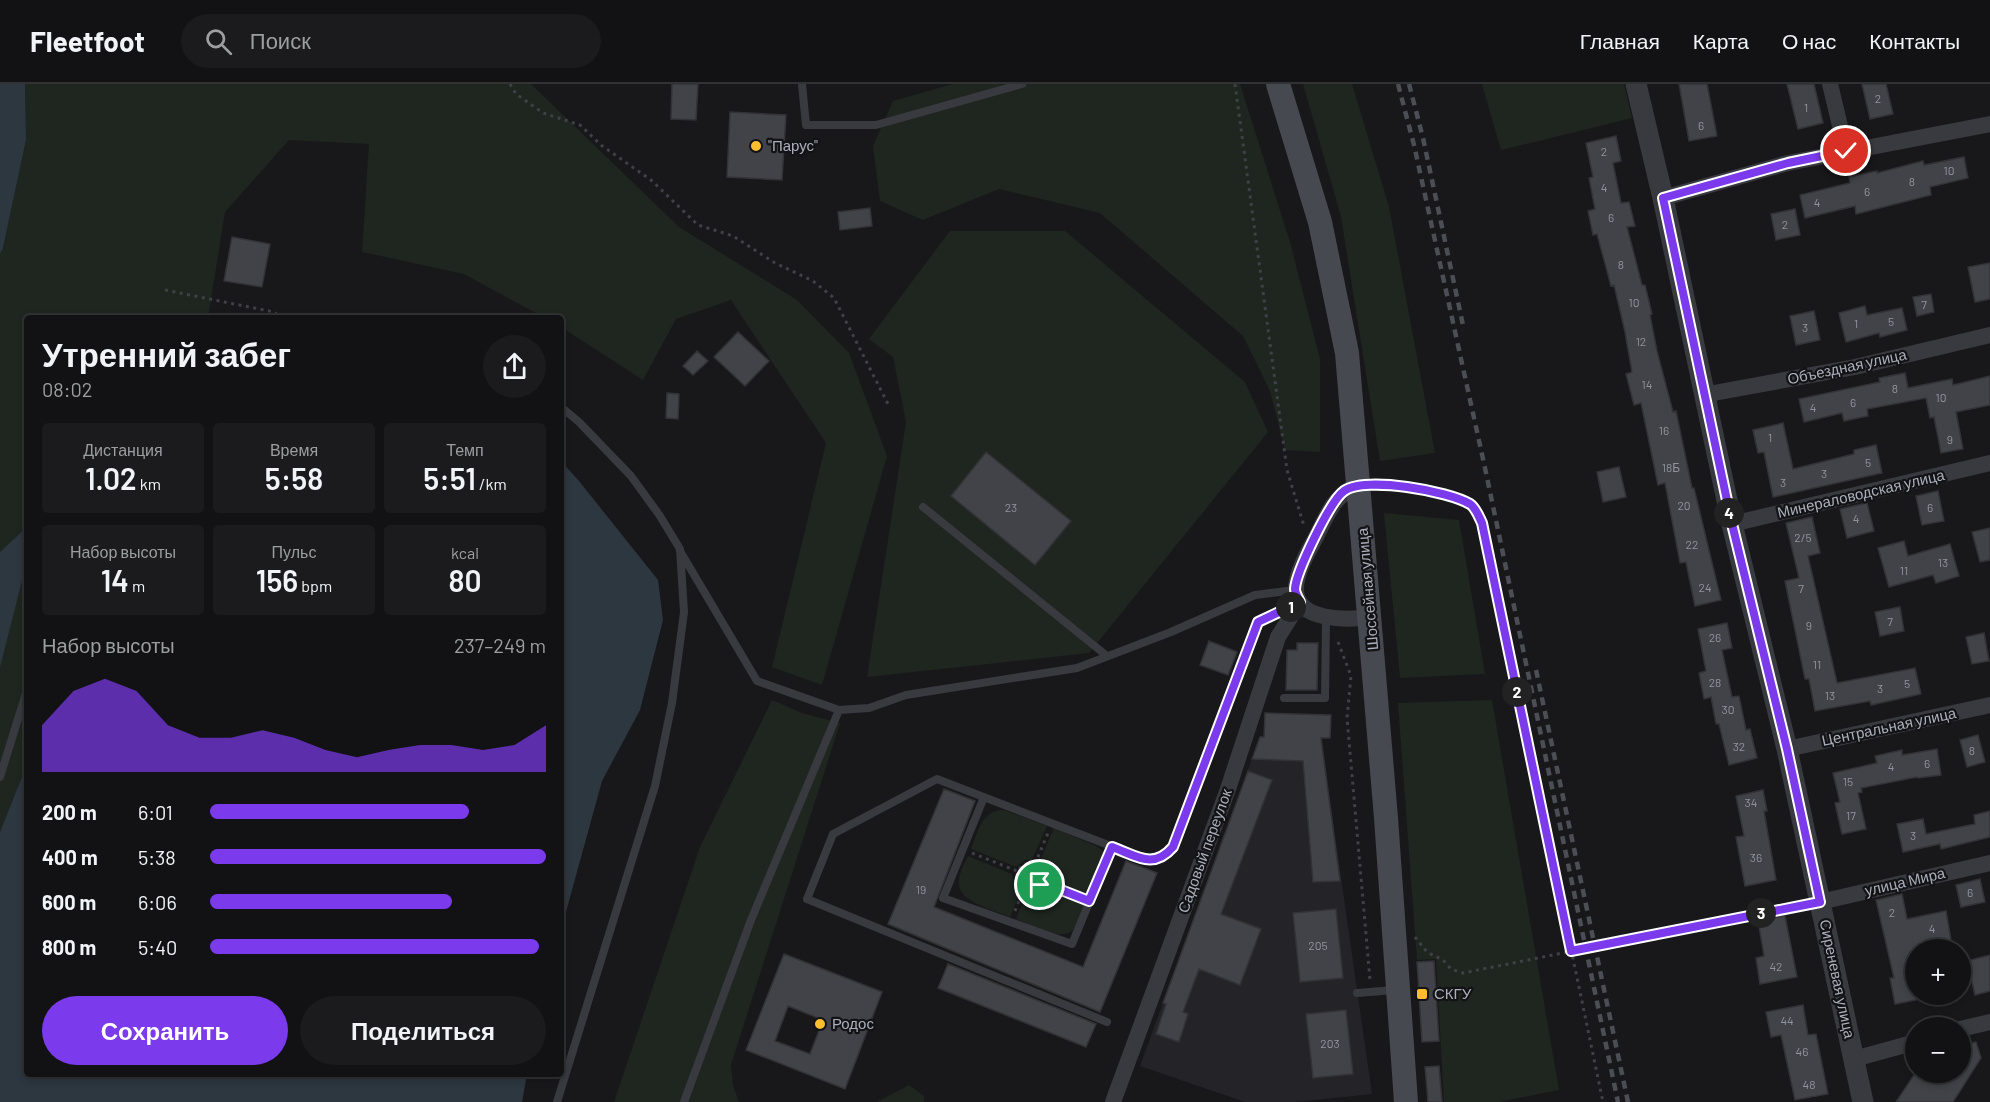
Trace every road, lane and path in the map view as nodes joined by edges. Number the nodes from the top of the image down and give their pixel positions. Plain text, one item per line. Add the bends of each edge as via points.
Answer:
1 (510, 84) edge
2 (802, 84) edge
3 (1022, 84) edge
4 (1235, 84) edge
5 (1278, 84) edge
6 (1636, 84) edge
7 (1830, 84) edge
8 (1990, 124) edge
9 (1846, 151) junction
10 (1663, 198) junction
11 (165, 290) dead end
12 (278, 315) edge
13 (1990, 335) edge
14 (1703, 395) junction
15 (888, 404) dead end
16 (564, 410) edge
17 (1990, 463) edge
18 (1359, 485) junction
19 (923, 507) dead end
20 (1732, 524) junction
21 (1310, 547) junction
22 (680, 549) junction
23 (1297, 596) junction
24 (1370, 617) junction
25 (1326, 622) junction
26 (1107, 656) junction
27 (1284, 698) dead end
28 (24, 700) edge
29 (1990, 705) edge
30 (839, 710) junction
31 (1787, 749) junction
32 (0, 777) edge
33 (984, 797) junction
34 (1052, 823) junction
35 (1112, 847) junction
36 (963, 850) junction
37 (1990, 862) edge
38 (1035, 864) junction
39 (1017, 872) junction
40 (1041, 882) junction
41 (1024, 888) junction
42 (1089, 901) junction
43 (1820, 902) junction
44 (1011, 922) junction
45 (1414, 937) dead end
46 (1571, 951) junction
47 (1398, 989) junction
48 (1371, 992) junction
49 (1357, 993) dead end
50 (1107, 1022) dead end
51 (1990, 1022) edge
52 (1971, 1026) edge
53 (1905, 1045) edge
54 (1854, 1059) junction
55 (557, 1102) edge
56 (684, 1102) edge
57 (1113, 1102) edge
58 (1407, 1102) edge
59 (1603, 1102) edge
60 (1863, 1102) edge

1 - 15 path via 516,94 543,113 580,125 651,180 698,225 733,236 813,281 834,298
2 - 3 lane via 806,125 818,125 876,124
4 - 21 path via 1287,470
5 - 18 main road, Шоссейная улица via 1320,222 1347,353
6 - 10 street, Сиреневая улица
7 - 9 street
8 - 9 street
9 - 10 street
10 - 14 street, Сиреневая улица
11 - 12 path
13 - 14 street, Объездная улица via 1855,367
14 - 20 street, Сиреневая улица
16 - 22 lane via 631,476
17 - 20 street, Минераловодская улица
18 - 21 street, Садовый переулок via 1344,491
18 - 24 main road, Шоссейная улица
18 - 46 path via 1383,484 1456,497 1473,506 1482,523
19 - 26 lane
20 - 31 street, Сиреневая улица
21 - 23 street, Садовый переулок via 1299,574
22 - 30 lane via 757,681
22 - 55 lane via 684,612 672,703 655,786
23 - 25 street via 1310,612
23 - 26 lane via 1255,595
23 - 35 lane via 1258,622 1173,847 1159,859 1150,860
23 - 57 street, Садовый переулок via 1278,637 1228,789
24 - 25 street
24 - 47 main road, Шоссейная улица
25 - 27 lane via 1325,698
25 - 48 path via 1351,676 1347,718
26 - 30 lane via 1077,668 906,695 869,708
28 - 32 lane
29 - 31 street, Центральная улица
30 - 56 lane via 751,920
31 - 43 street, Сиреневая улица
33 - 34 lane
33 - 36 lane
33 - 50 lane via 937,779 833,834 807,899
34 - 35 lane
34 - 38 path
35 - 42 lane
36 - 39 path
36 - 44 lane via 943,898
37 - 43 street, улица Мира
38 - 39 path via 1023,865
38 - 40 path via 1042,872
39 - 41 path via 1017,880
40 - 41 path via 1036,888
40 - 42 path
41 - 44 path
42 - 44 lane via 1072,944
43 - 46 path
43 - 54 street, Сиреневая улица
45 - 46 path via 1427,952 1462,973
46 - 59 path
47 - 48 lane
47 - 58 main road, Шоссейная улица
48 - 49 lane
51 - 52 street
53 - 54 street
54 - 60 street, Сиреневая улица

